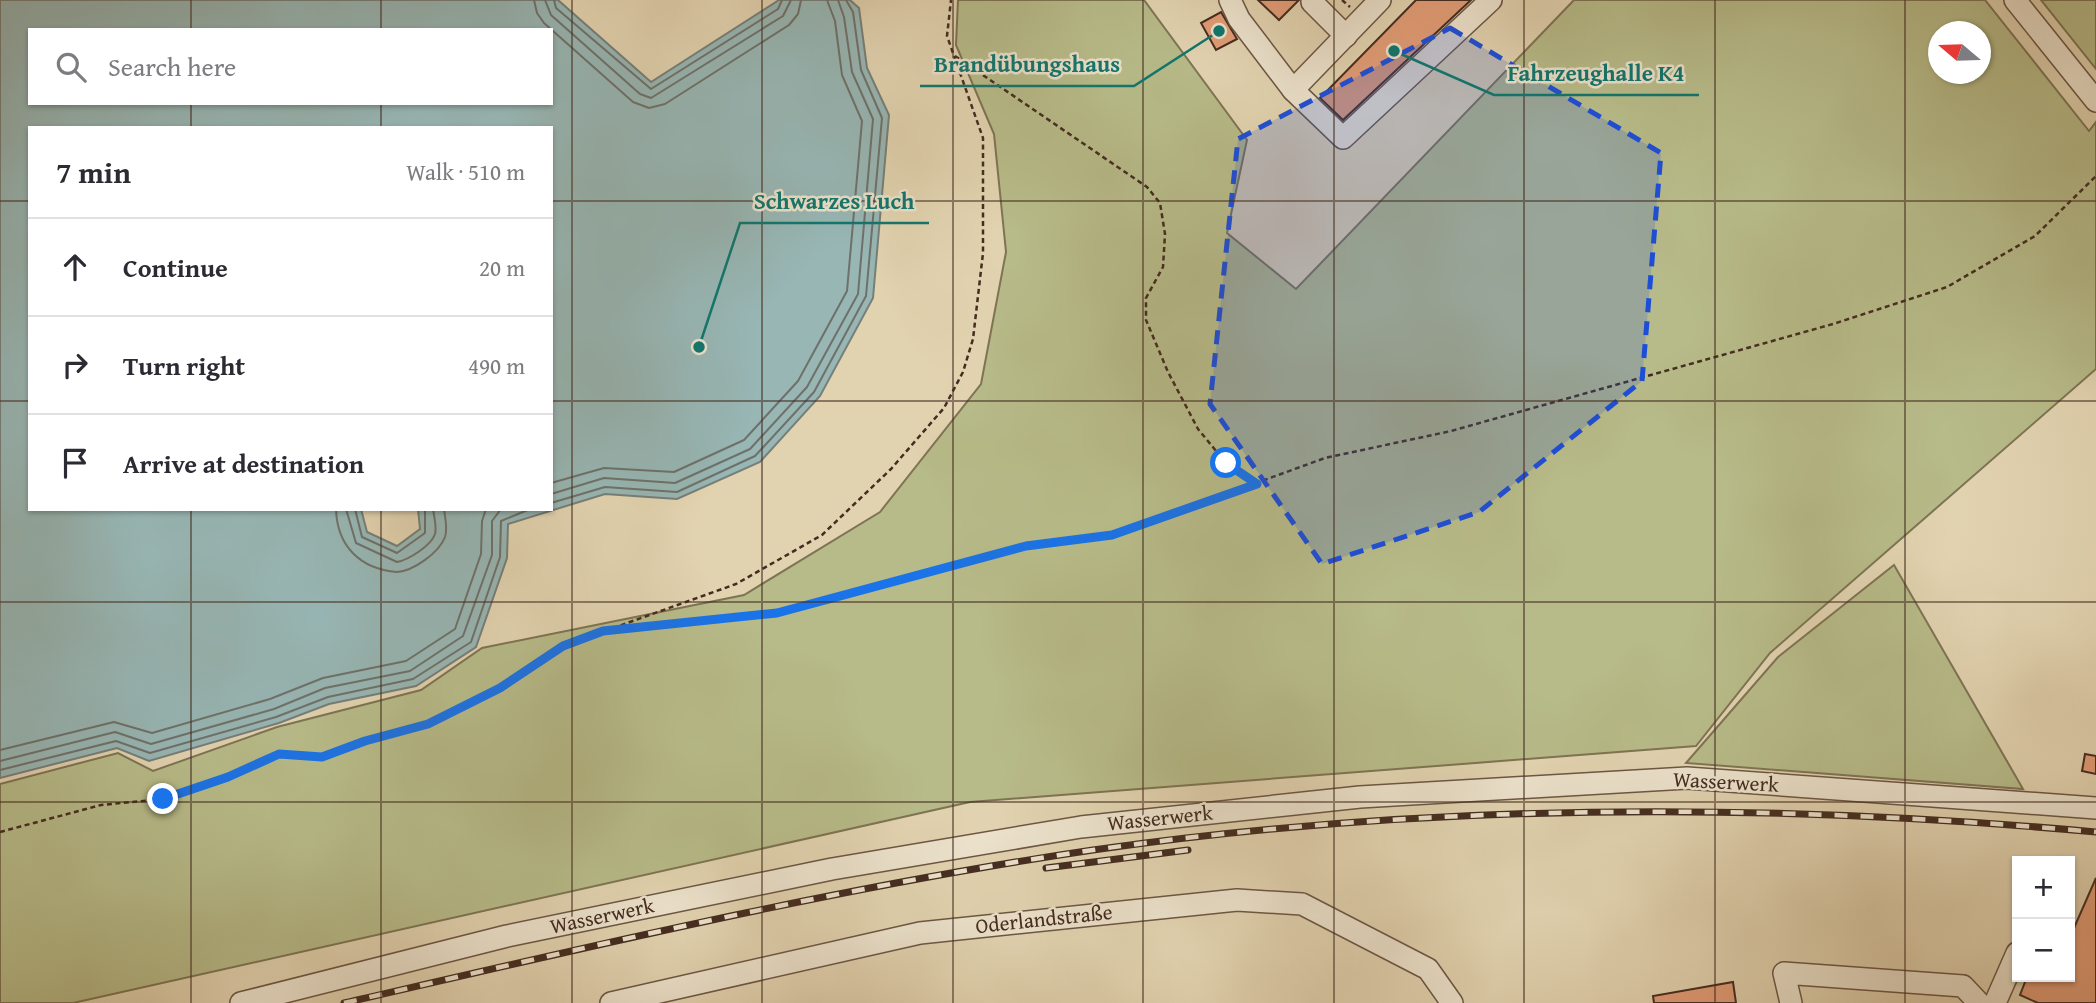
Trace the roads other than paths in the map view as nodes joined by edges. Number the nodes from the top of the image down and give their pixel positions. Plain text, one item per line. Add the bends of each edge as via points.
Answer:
1 (1230, 0) edge
2 (1380, 0) edge
3 (1491, 0) edge
4 (2015, 0) edge
5 (1312, 2) dead end
6 (1346, 36) junction
7 (1293, 90) junction
8 (2096, 101) edge
9 (2096, 808) edge
10 (2012, 964) edge
11 (241, 1003) edge
12 (611, 1003) edge
13 (1451, 1003) edge
14 (1791, 1003) edge
15 (1979, 1003) edge
16 (1995, 1003) edge

1 - 7 street via 1239,19
2 - 6 street
3 - 7 street via 1343,138
4 - 8 street
5 - 6 street
6 - 7 street
9 - 11 street, Wasserwerk via 1687,778 1360,797 1081,827 832,869 507,936
10 - 16 street
12 - 13 street, Oderlandstraße via 920,933 1237,900 1302,904 1428,969
14 - 15 street via 1784,973 1963,986

